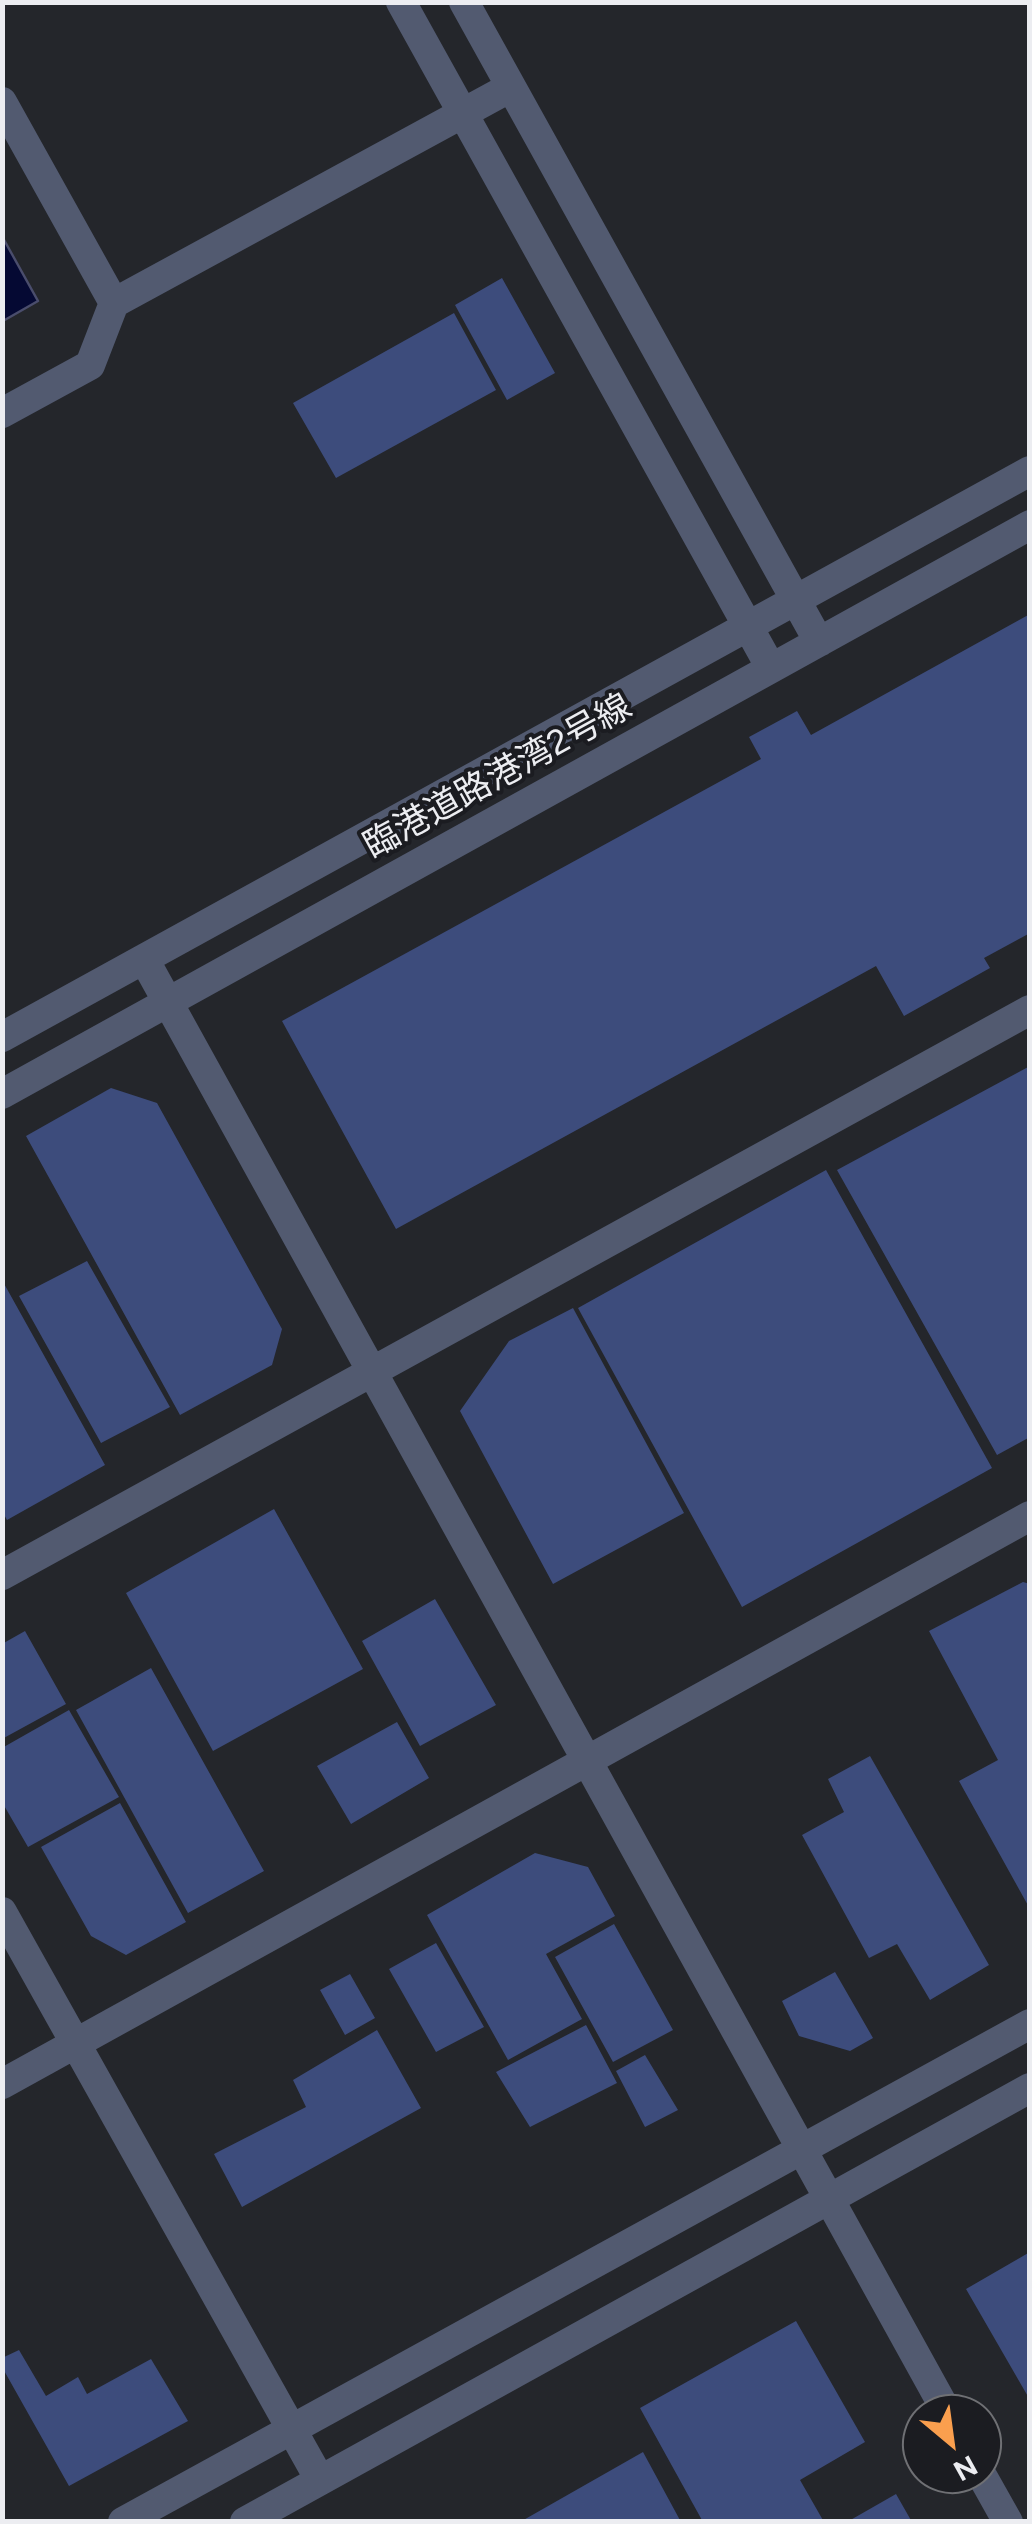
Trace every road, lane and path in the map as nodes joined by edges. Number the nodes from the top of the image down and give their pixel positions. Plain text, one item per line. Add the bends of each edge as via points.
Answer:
1 (402, 2) edge
2 (464, 2) edge
3 (511, 87) junction
4 (2, 102) edge
5 (463, 113) junction
6 (114, 303) junction
7 (2, 413) edge
8 (1030, 471) edge
9 (1030, 525) edge
10 (796, 600) junction
11 (746, 627) junction
12 (820, 642) junction
13 (771, 668) junction
14 (144, 959) junction
15 (167, 1003) junction
16 (1030, 1010) edge
17 (2, 1037) edge
18 (2, 1094) edge
19 (373, 1372) junction
20 (1030, 1516) edge
21 (2, 1575) edge
22 (586, 1762) junction
23 (2, 1912) edge
24 (1030, 2024) edge
25 (76, 2044) junction
26 (2, 2084) edge
27 (1030, 2088) edge
28 (801, 2150) junction
29 (828, 2200) junction
30 (937, 2394) edge
31 (292, 2429) junction
32 (320, 2480) junction
33 (992, 2494) edge
34 (123, 2522) edge
35 (245, 2522) edge
36 (1008, 2522) edge

1 - 5 street
2 - 3 street
3 - 5 street
3 - 10 street
4 - 6 street
5 - 6 street
5 - 11 street
6 - 7 street via 90,364
8 - 10 street, 臨港道路港湾2号線
9 - 12 street, 臨港道路港湾2号線
10 - 11 street, 臨港道路港湾2号線
10 - 12 street
11 - 13 street
11 - 14 street, 臨港道路港湾2号線
12 - 13 street, 臨港道路港湾2号線
13 - 15 street, 臨港道路港湾2号線
14 - 15 street
14 - 17 street, 臨港道路港湾2号線
15 - 18 street, 臨港道路港湾2号線
15 - 19 street
16 - 19 street
19 - 21 street
19 - 22 street
20 - 22 street
22 - 25 street
22 - 28 street
23 - 25 street
24 - 28 street
25 - 26 street
25 - 31 street
27 - 29 street
28 - 29 street
28 - 31 street
29 - 30 street
29 - 32 street
31 - 32 street
31 - 34 street
32 - 35 street
33 - 36 street

